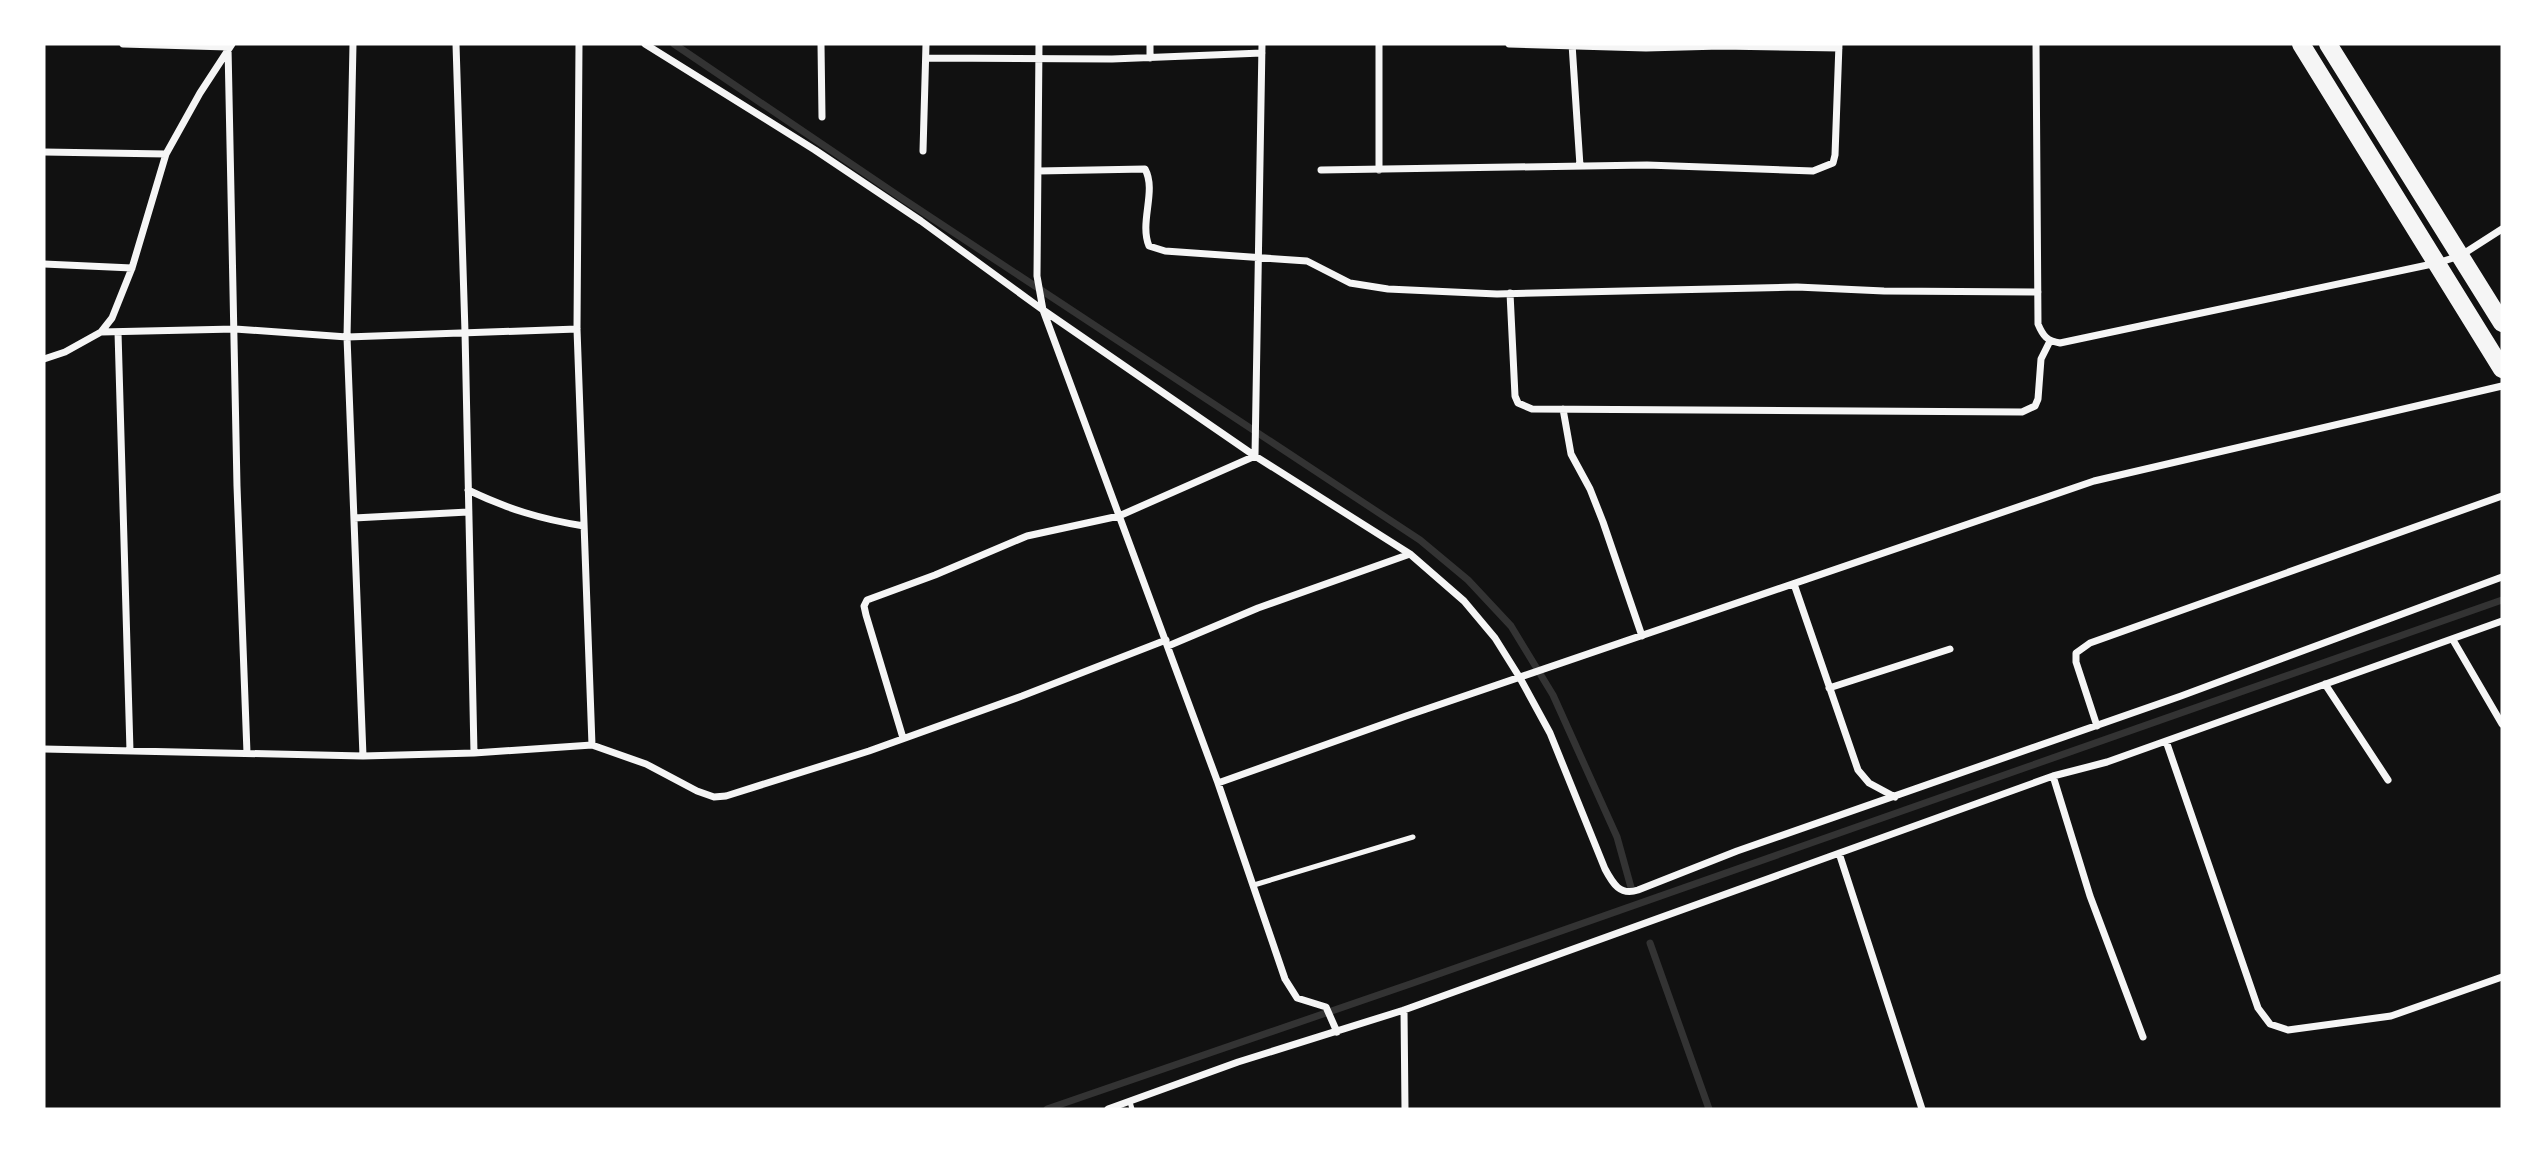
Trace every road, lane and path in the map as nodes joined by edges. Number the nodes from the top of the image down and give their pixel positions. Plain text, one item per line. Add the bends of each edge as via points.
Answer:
1 (123, 44) edge
2 (353, 44) edge
3 (456, 44) edge
4 (579, 44) edge
5 (645, 44) edge
6 (821, 44) edge
7 (926, 44) edge
8 (1039, 44) edge
9 (1150, 44) edge
10 (1262, 44) edge
11 (1379, 44) edge
12 (1509, 44) edge
13 (1572, 44) edge
14 (2036, 44) edge
15 (2301, 44) edge
16 (2328, 44) edge
17 (230, 46) edge
18 (1839, 46) edge
19 (1262, 53) junction
20 (1038, 57) junction
21 (927, 58) junction
22 (1150, 58) junction
23 (822, 117) dead end
24 (923, 151) dead end
25 (44, 152) edge
26 (166, 154) junction
27 (1580, 166) junction
28 (1321, 170) dead end
29 (1379, 170) junction
30 (1038, 171) junction
31 (2502, 229) edge
32 (2460, 256) junction
33 (1257, 257) junction
34 (2437, 263) junction
35 (44, 264) edge
36 (132, 268) junction
37 (2038, 292) junction
38 (1510, 293) junction
39 (1043, 310) junction
40 (2502, 323) edge
41 (577, 328) junction
42 (235, 329) junction
43 (101, 332) junction
44 (118, 332) junction
45 (465, 332) junction
46 (347, 337) junction
47 (2050, 341) junction
48 (44, 359) edge
49 (2502, 369) edge
50 (2502, 386) edge
51 (1563, 409) junction
52 (1255, 456) junction
53 (468, 490) junction
54 (2502, 496) edge
55 (468, 512) junction
56 (1119, 516) junction
57 (354, 518) junction
58 (584, 526) junction
59 (1410, 554) junction
60 (2502, 578) edge
61 (1794, 584) junction
62 (2502, 621) edge
63 (1642, 636) junction
64 (2452, 640) junction
65 (1167, 643) junction
66 (1950, 649) dead end
67 (1520, 678) junction
68 (2325, 684) junction
69 (1829, 688) junction
70 (2502, 724) edge
71 (2097, 726) junction
72 (903, 738) junction
73 (2166, 741) junction
74 (592, 745) junction
75 (44, 749) edge
76 (130, 751) junction
77 (247, 753) junction
78 (474, 753) junction
79 (363, 756) junction
80 (2053, 776) junction
81 (2388, 780) dead end
82 (1218, 783) junction
83 (1895, 797) junction
84 (1413, 837) dead end
85 (1839, 853) junction
86 (1254, 885) junction
87 (2502, 977) edge
88 (1404, 1010) junction
89 (1337, 1032) junction
90 (2143, 1037) dead end
91 (1131, 1105) edge
92 (1108, 1109) edge
93 (1405, 1109) edge
94 (1922, 1109) edge

1 - 17 street
2 - 46 street
3 - 45 street
4 - 41 street
5 - 39 street via 815,150
6 - 23 street
7 - 21 street
8 - 20 street
9 - 22 street
10 - 19 street
11 - 29 street
12 - 13 street
13 - 18 street
13 - 27 street
14 - 37 street
15 - 34 main road
16 - 32 main road
17 - 26 street
17 - 42 street
18 - 27 street via 1835,155 1833,163 1825,167 1813,171
19 - 22 street
19 - 33 street
20 - 21 street
20 - 22 street
20 - 30 street
21 - 24 street
25 - 26 street
26 - 36 street
27 - 29 street
28 - 29 street
30 - 33 street via 1144,169 1149,179 1149,246
30 - 39 street via 1037,276
31 - 32 street
32 - 34 street
32 - 40 main road
33 - 38 street via 1314,262 1337,278 1367,286
33 - 52 street
34 - 47 street via 2060,343
34 - 49 main road
35 - 36 street
36 - 43 street via 112,318
37 - 38 street via 1797,287
37 - 47 street via 2038,324
38 - 51 street via 1518,403 1532,409
39 - 52 street
39 - 56 street
41 - 45 street
41 - 58 street
42 - 44 street
42 - 46 street
42 - 77 street
43 - 44 street
43 - 48 street
44 - 76 street
45 - 46 street
45 - 53 street
46 - 57 street
47 - 51 street via 2041,359 2038,399 2035,406 2022,412
50 - 61 street via 2094,481
51 - 63 street via 1572,454 1603,522
52 - 56 street
52 - 59 street
53 - 55 street
53 - 58 street via 530,516
54 - 71 street via 2090,643 2076,653 2076,662
55 - 57 street
55 - 78 street
56 - 65 street
56 - 72 street via 1027,536 867,600 866,615
57 - 79 street
58 - 74 street
59 - 65 street
59 - 67 street via 1464,601
60 - 71 street
61 - 63 street
61 - 69 street
62 - 64 street
63 - 67 street
64 - 68 street
64 - 70 street
65 - 72 street
65 - 82 street
66 - 69 street
67 - 82 street
67 - 83 street via 1550,733 1605,869 1625,893
68 - 73 street
68 - 81 street
69 - 83 street via 1858,771
71 - 83 street
72 - 74 street via 743,793 714,797 646,764
73 - 80 street
73 - 87 street via 2258,1008 2270,1024 2288,1030 2391,1016
74 - 78 street
75 - 76 street
76 - 77 street
77 - 79 street
78 - 79 street
80 - 85 street
80 - 90 street via 2090,896
82 - 86 street
84 - 86 lane
85 - 88 street
85 - 94 street
86 - 89 street via 1266,930 1292,992 1297,998 1323,1005
88 - 89 street
88 - 93 street
89 - 91 street via 1238,1062
91 - 92 street

